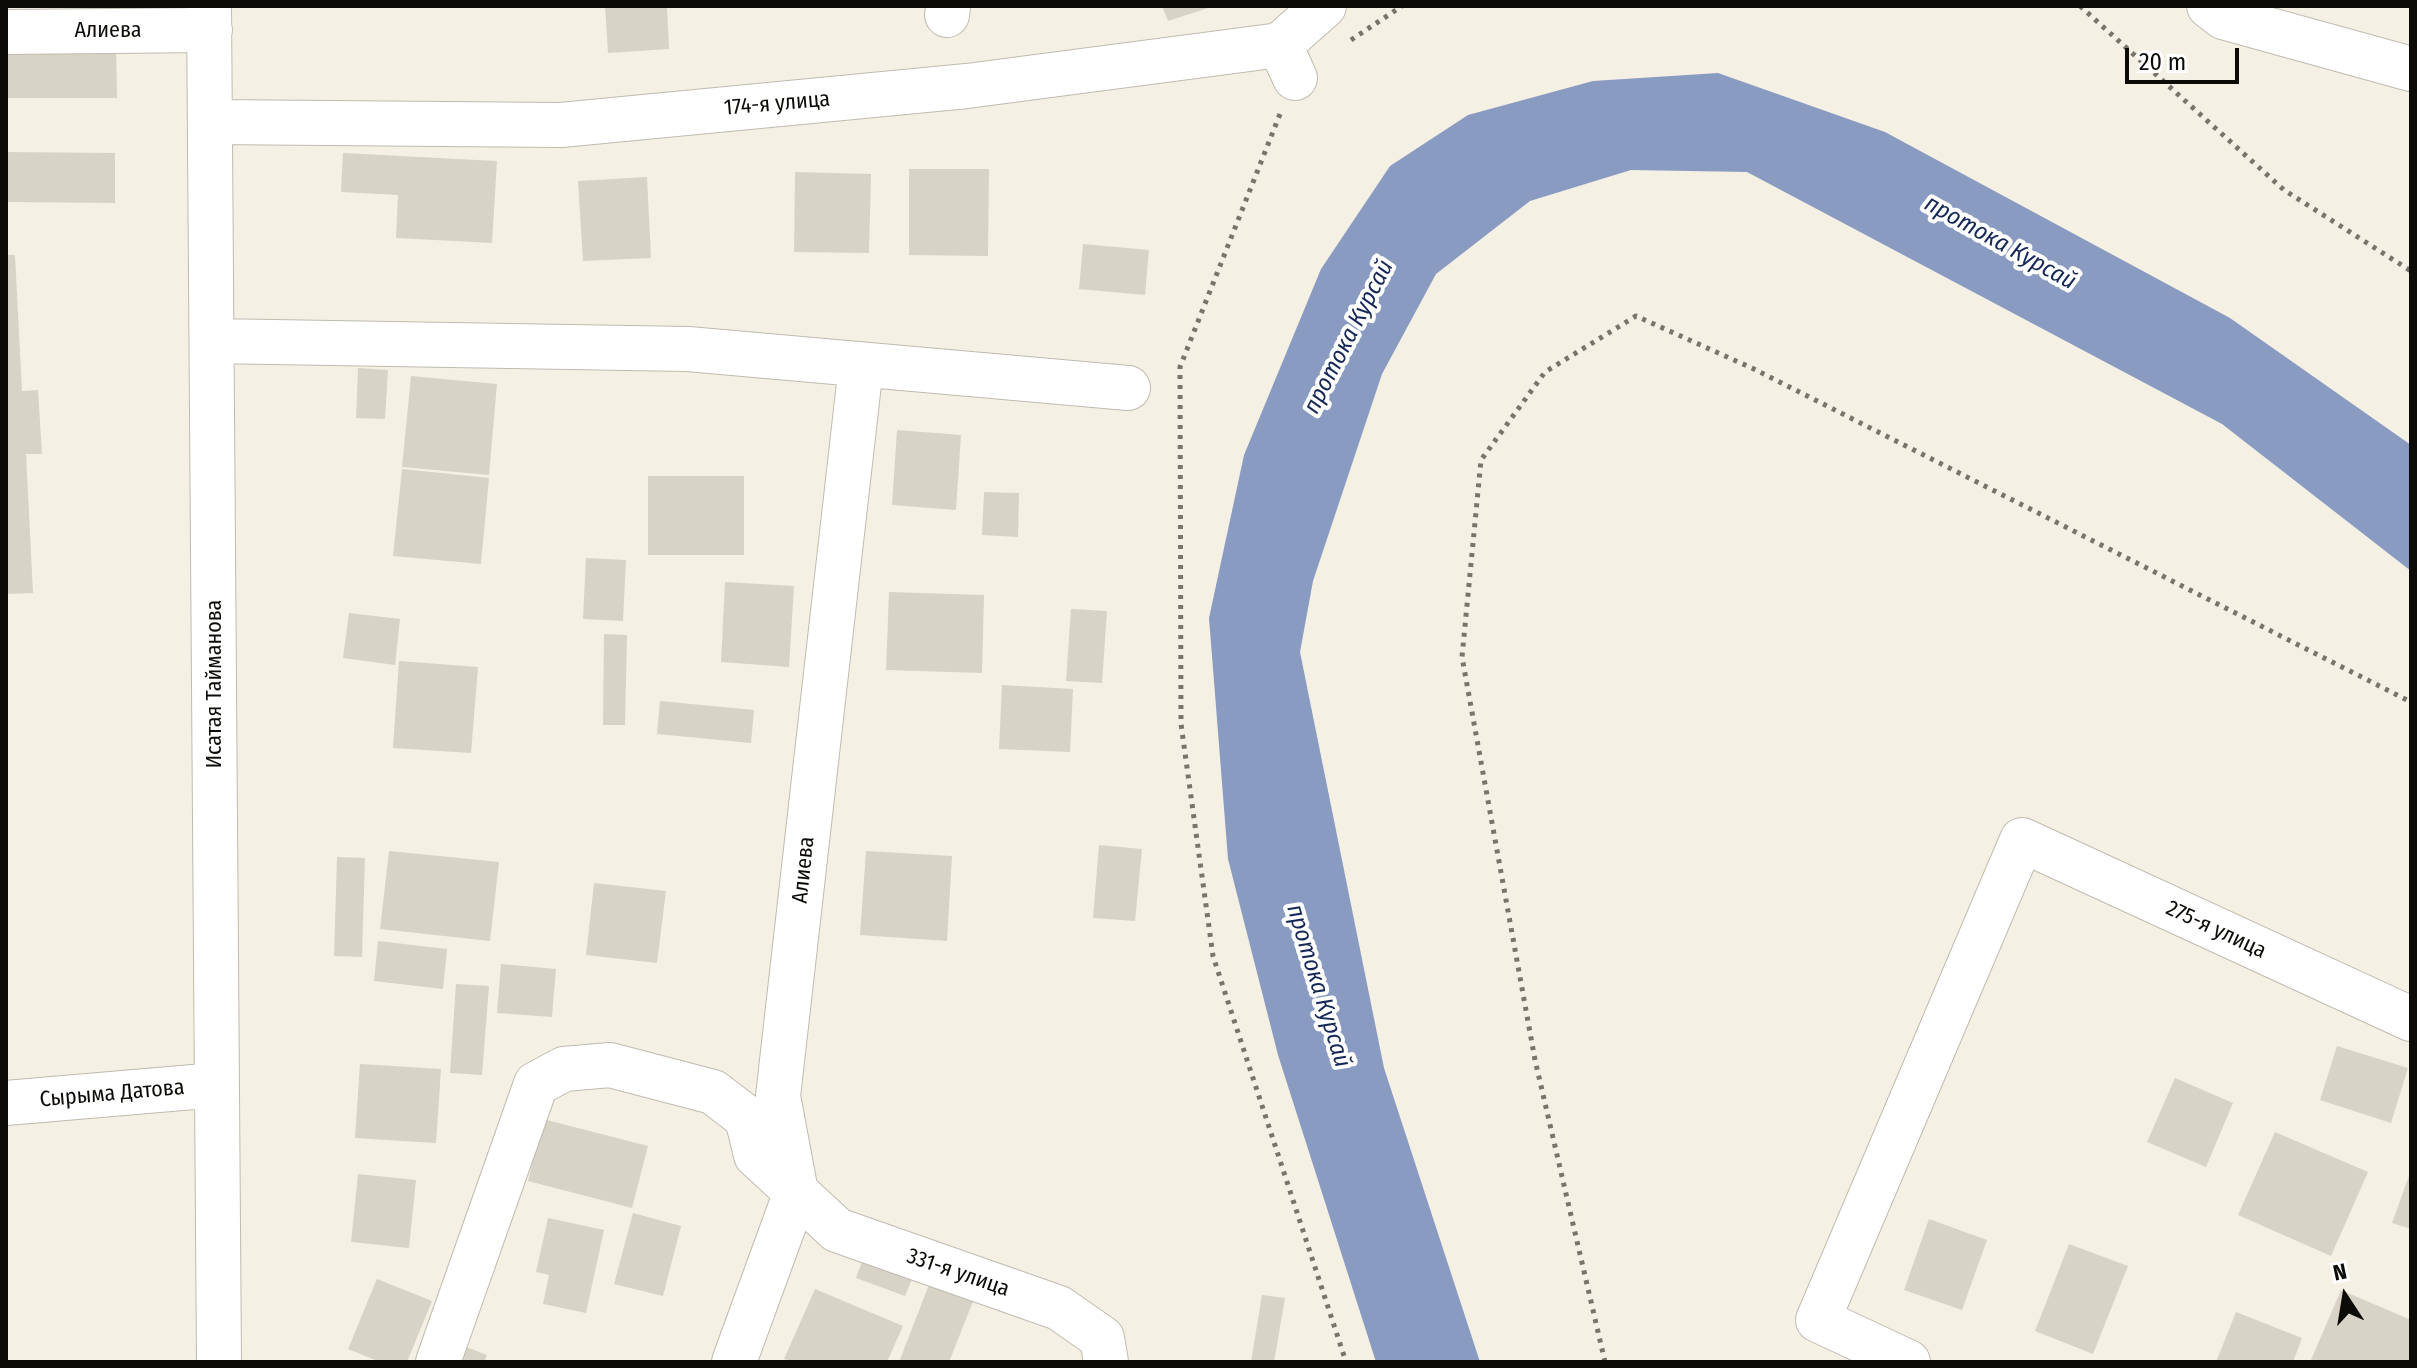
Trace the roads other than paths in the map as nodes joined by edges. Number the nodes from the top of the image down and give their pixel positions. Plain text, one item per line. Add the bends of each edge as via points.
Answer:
1 (1324, 6) edge
2 (2209, 6) edge
3 (209, 18) edge
4 (6, 32) edge
5 (2411, 69) edge
6 (212, 122) junction
7 (213, 341) junction
8 (861, 366) junction
9 (1128, 388) dead end
10 (2411, 1019) edge
11 (217, 1085) junction
12 (6, 1103) edge
13 (796, 1192) junction
14 (219, 1362) edge
15 (438, 1362) edge
16 (734, 1362) edge
17 (1106, 1362) edge
18 (1908, 1362) edge

1 - 6 street, 174-я улица via 1287,61 561,125
2 - 5 street via 2223,17
3 - 4 street, Алиева
3 - 6 street, Исатая Тайманова
6 - 7 street, Исатая Тайманова
7 - 8 street via 688,349
7 - 11 street, Исатая Тайманова
8 - 9 street
8 - 13 street, Алиева via 778,1096
10 - 18 street, 275-я улица via 2022,840 1818,1320
11 - 12 street, Сырыма Датова
11 - 14 street, Исатая Тайманова
13 - 15 street, 331-я улица via 756,1155 747,1118 713,1092 610,1065 564,1069 536,1084
13 - 16 street
13 - 17 street, 331-я улица via 837,1230 1059,1308 1102,1338

